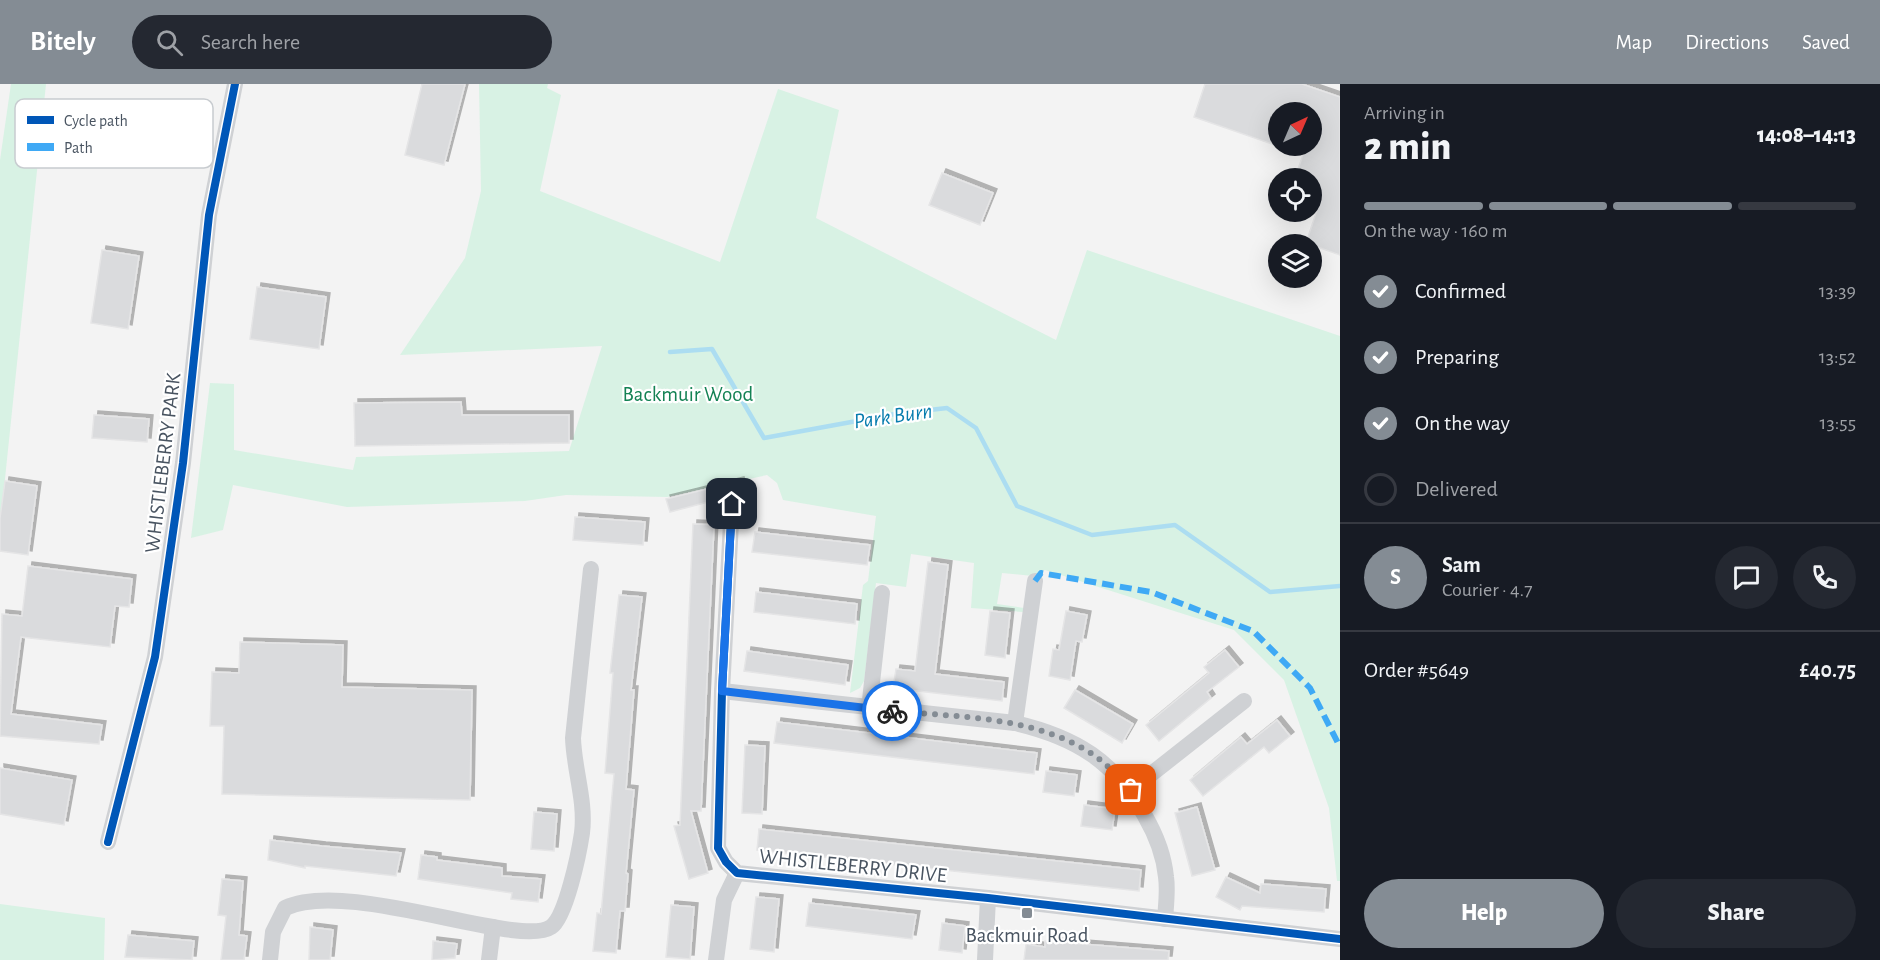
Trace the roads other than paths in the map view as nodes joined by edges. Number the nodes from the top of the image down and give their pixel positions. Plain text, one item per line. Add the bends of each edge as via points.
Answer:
1 (235, 84) edge
2 (732, 504) dead end
3 (591, 568) dead end
4 (1035, 582) dead end
5 (882, 593) dead end
6 (722, 691) junction
7 (1244, 701) dead end
8 (869, 709) junction
9 (1015, 723) junction
10 (1131, 790) junction
11 (108, 842) dead end
12 (737, 873) junction
13 (988, 898) junction
14 (1165, 919) junction
15 (493, 927) junction
16 (1340, 939) edge
17 (270, 960) edge
18 (489, 960) edge
19 (716, 960) edge
20 (985, 960) edge

1 - 11 street, WHISTLEBERRY PARK via 209,215 183,464 155,657
2 - 6 street, WHISTLEBERRY DRIVE
3 - 15 street via 573,738 583,812 582,834 566,899 560,917 543,931
4 - 9 street
5 - 8 street
6 - 8 street
6 - 12 street, WHISTLEBERRY DRIVE via 718,848
7 - 10 street
8 - 9 street
9 - 10 street via 1044,730 1088,751
10 - 14 street via 1163,857 1167,878
12 - 13 street, WHISTLEBERRY DRIVE
12 - 19 street via 724,900
13 - 14 street, WHISTLEBERRY DRIVE
13 - 20 street
14 - 16 street, WHISTLEBERRY DRIVE
15 - 17 street via 379,904 294,903 277,919
15 - 18 street

